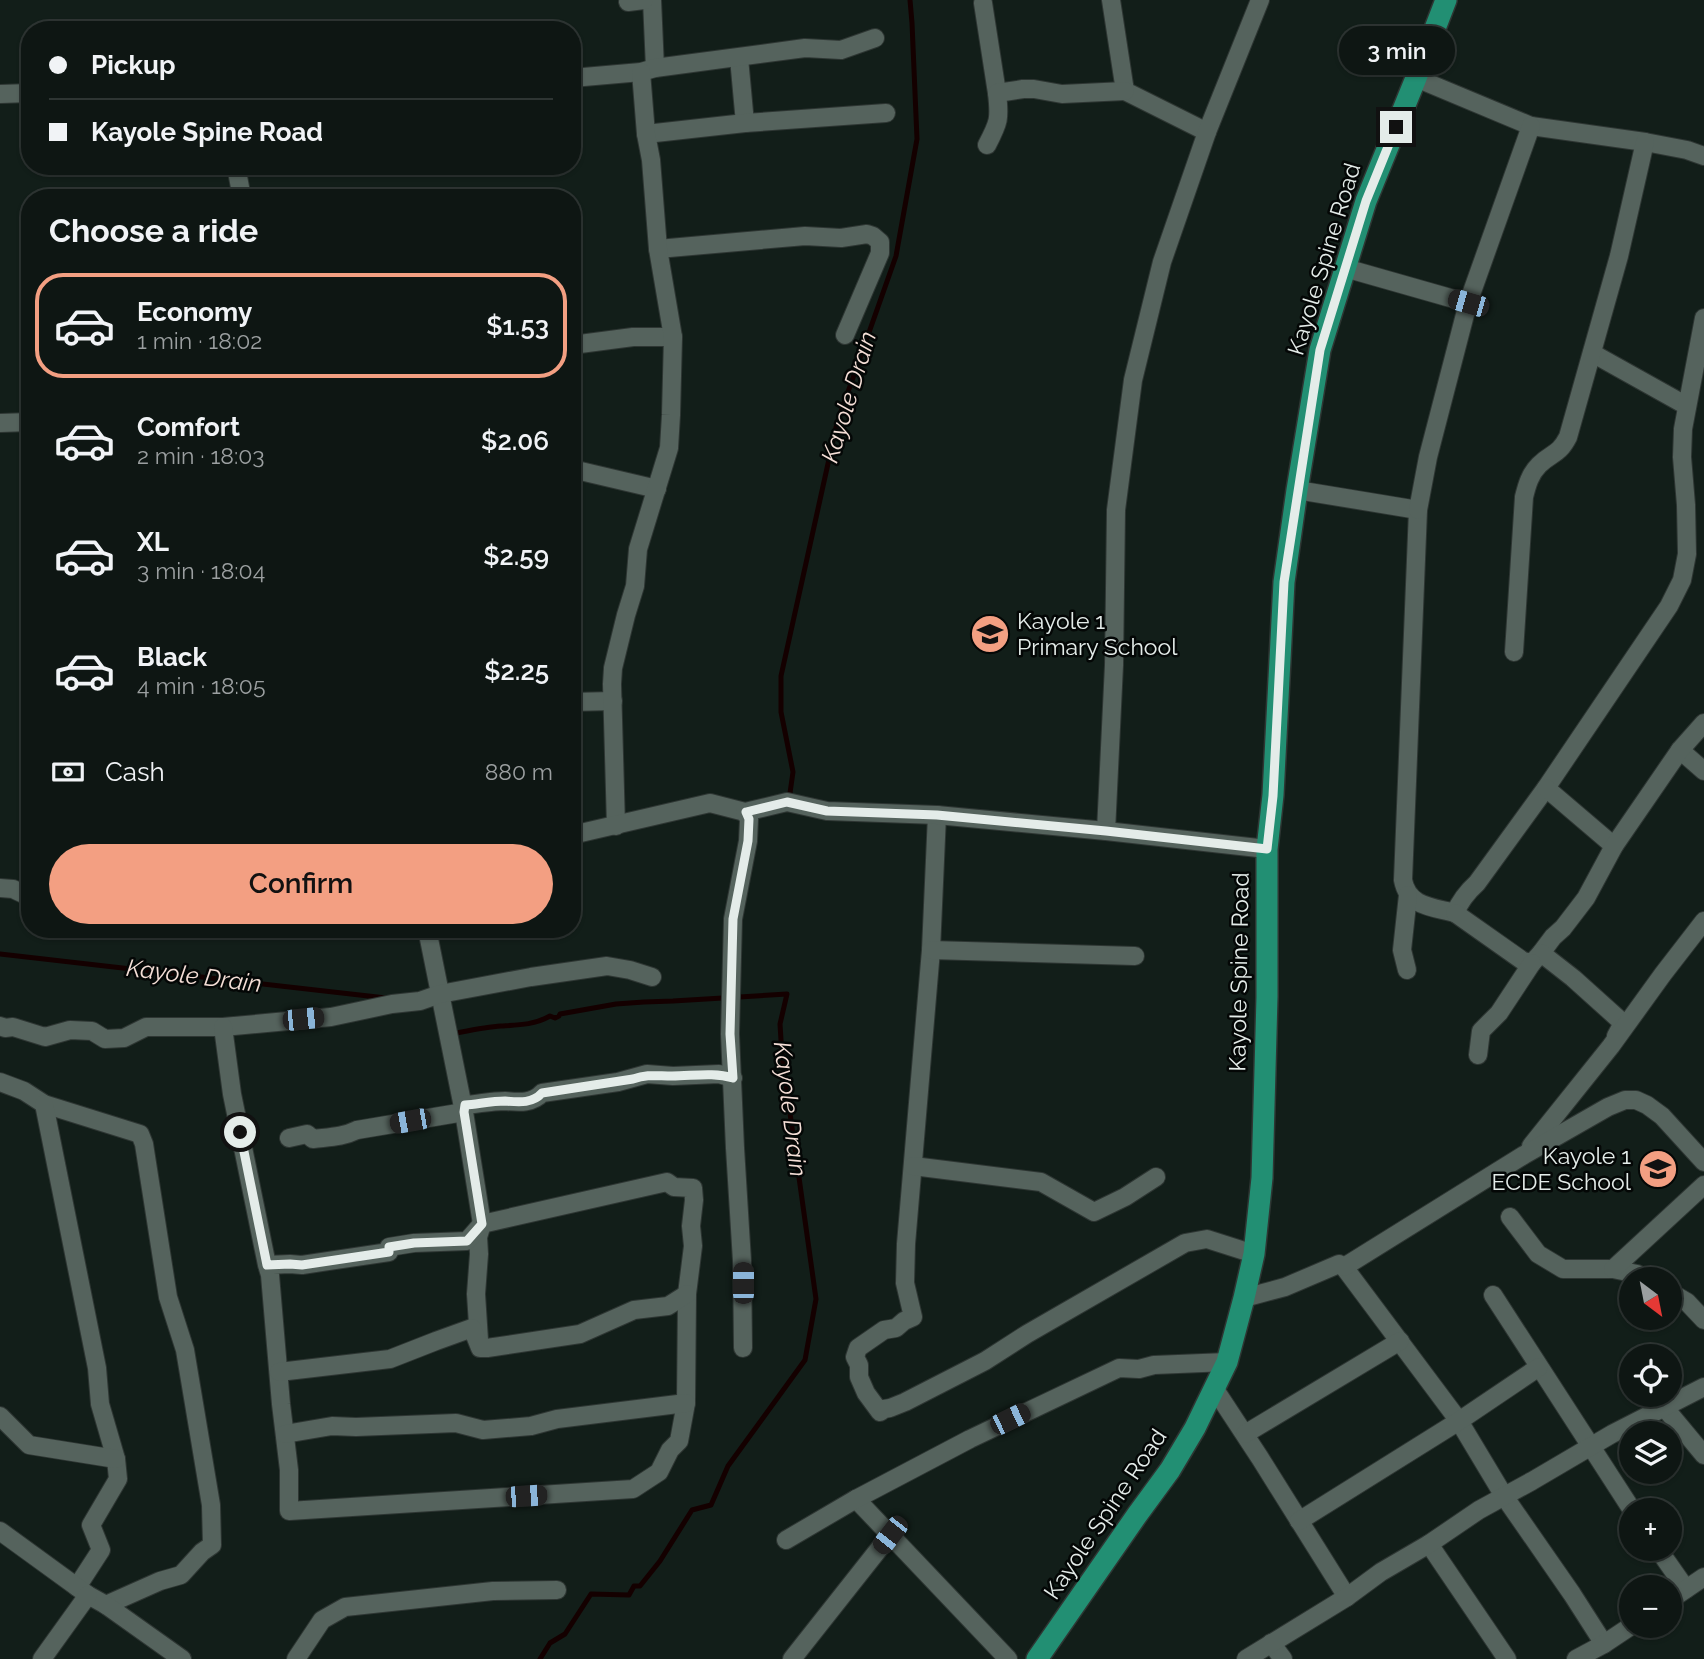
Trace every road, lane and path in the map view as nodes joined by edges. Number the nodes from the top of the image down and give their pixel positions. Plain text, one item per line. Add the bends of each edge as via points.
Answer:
1 (652, 0) edge
2 (1111, 0) edge
3 (1260, 0) edge
4 (1446, 0) edge
5 (983, 3) dead end
6 (875, 38) dead end
7 (739, 58) junction
8 (648, 70) junction
9 (581, 77) edge
10 (1416, 78) junction
11 (1125, 91) junction
12 (21, 93) edge
13 (997, 93) junction
14 (0, 94) edge
15 (886, 113) dead end
16 (745, 123) junction
17 (1531, 126) junction
18 (1207, 132) junction
19 (646, 134) junction
20 (1645, 142) junction
21 (987, 145) dead end
22 (1704, 156) edge
23 (658, 249) junction
24 (1345, 268) junction
25 (1468, 303) junction
26 (1704, 318) edge
27 (845, 335) dead end
28 (673, 337) junction
29 (581, 344) edge
30 (1592, 353) junction
31 (1687, 406) junction
32 (21, 422) edge
33 (0, 423) edge
34 (581, 470) edge
35 (657, 489) junction
36 (1297, 490) junction
37 (1418, 510) junction
38 (1514, 652) dead end
39 (612, 701) junction
40 (581, 702) edge
41 (1704, 723) edge
42 (1680, 750) junction
43 (1704, 771) edge
44 (1546, 788) junction
45 (746, 812) junction
46 (937, 815) junction
47 (616, 825) junction
48 (1106, 831) junction
49 (581, 833) edge
50 (1614, 846) junction
51 (1267, 849) junction
52 (0, 888) edge
53 (21, 893) edge
54 (1408, 895) junction
55 (1455, 914) junction
56 (1704, 921) edge
57 (429, 938) edge
58 (931, 950) junction
59 (1135, 956) dead end
60 (1537, 958) junction
61 (1407, 970) dead end
62 (652, 977) dead end
63 (440, 994) junction
64 (0, 1026) edge
65 (223, 1027) junction
66 (1611, 1046) junction
67 (1478, 1055) dead end
68 (733, 1078) junction
69 (0, 1082) edge
70 (44, 1104) junction
71 (464, 1112) junction
72 (289, 1138) dead end
73 (1524, 1155) junction
74 (1704, 1161) edge
75 (913, 1166) junction
76 (1156, 1177) dead end
77 (1704, 1185) edge
78 (1510, 1217) dead end
79 (482, 1224) junction
80 (1254, 1254) junction
81 (267, 1265) junction
82 (1344, 1266) junction
83 (1613, 1269) junction
84 (1619, 1270) edge
85 (687, 1294) junction
86 (1493, 1295) dead end
87 (1244, 1298) junction
88 (1682, 1299) edge
89 (1704, 1321) edge
90 (1400, 1341) junction
91 (480, 1348) junction
92 (743, 1348) dead end
93 (1227, 1362) junction
94 (1539, 1367) junction
95 (279, 1372) junction
96 (1704, 1387) edge
97 (1214, 1388) junction
98 (1682, 1398) edge
99 (686, 1403) junction
100 (1664, 1407) joint
101 (0, 1416) edge
102 (1459, 1421) junction
103 (285, 1434) junction
104 (1245, 1434) junction
105 (1591, 1445) junction
106 (1704, 1455) edge
107 (116, 1459) junction
108 (1504, 1496) junction
109 (1624, 1498) edge
110 (856, 1499) junction
111 (1299, 1521) junction
112 (1, 1533) edge
113 (890, 1535) junction
114 (786, 1540) dead end
115 (1429, 1544) junction
116 (1666, 1561) edge
117 (1704, 1577) edge
118 (1686, 1589) junction
119 (557, 1590) dead end
120 (82, 1591) junction
121 (1682, 1592) edge
122 (1347, 1597) junction
123 (106, 1605) junction
124 (1619, 1634) edge
125 (1272, 1643) junction
126 (1604, 1644) junction
127 (42, 1659) edge
128 (182, 1659) edge
129 (296, 1659) edge
130 (792, 1659) edge
131 (1008, 1659) edge
132 (1037, 1659) edge
133 (1246, 1659) edge
134 (1283, 1659) edge
135 (1507, 1659) edge
136 (1576, 1659) edge

1 - 8 street
2 - 11 street
3 - 18 street
4 - 10 main road, Kayole Spine Road
5 - 13 street
6 - 7 street via 841,50 805,48
7 - 8 street
7 - 16 street
8 - 9 street
8 - 19 street
10 - 17 street
10 - 24 main road, Kayole Spine Road via 1366,201
11 - 13 street via 1062,94 1023,89
11 - 18 street
12 - 14 street
13 - 21 street via 998,124
15 - 16 street
16 - 19 street
17 - 20 street
17 - 25 street
18 - 48 street via 1163,262 1133,380 1116,510
19 - 23 street
20 - 22 street
20 - 30 street
23 - 27 street via 805,236 873,236 880,242 880,253
23 - 28 street
24 - 25 street
24 - 36 main road, Kayole Spine Road via 1320,350
25 - 37 street
26 - 31 street
28 - 29 street
28 - 35 street via 668,448
30 - 31 street
30 - 38 street via 1561,450 1538,466 1527,482
31 - 44 street via 1682,457 1687,554 1682,580
32 - 33 street
34 - 35 street
35 - 39 street via 638,550 635,586 613,668
36 - 37 street
36 - 51 main road, Kayole Spine Road via 1284,582
37 - 54 street via 1403,880
39 - 40 street
39 - 47 street
41 - 42 street
42 - 43 street
42 - 50 street
44 - 50 street
44 - 55 street
45 - 46 street via 787,802 827,811
45 - 47 street via 710,803
45 - 68 street via 748,841 733,919
46 - 48 street
46 - 58 street
47 - 49 street
48 - 51 street
50 - 60 street via 1586,898
51 - 80 main road, Kayole Spine Road via 1262,1178
52 - 53 street
54 - 55 street via 1418,904
54 - 61 street via 1402,950
55 - 60 street via 1523,961
56 - 66 street
57 - 63 street
58 - 59 street
58 - 75 street
60 - 66 street via 1573,978 1623,1023
60 - 67 street via 1481,1031
62 - 63 street via 607,967
63 - 65 street via 331,1017
63 - 71 street
64 - 65 street via 45,1037 71,1030 92,1031 105,1038 124,1038 146,1027
65 - 81 street
66 - 73 street
68 - 71 street via 647,1074 542,1093 530,1101 465,1105
68 - 92 street
69 - 70 street
70 - 107 street via 97,1368 100,1404
70 - 123 street via 140,1134 168,1297 185,1350 211,1505 212,1545 181,1575
71 - 72 street via 336,1137 313,1139 307,1134
71 - 79 street
73 - 74 street via 1608,1107 1636,1100 1662,1116
73 - 82 street
75 - 76 street via 1041,1182 1094,1212
75 - 80 street via 905,1283 913,1317 884,1330 858,1348 855,1357 866,1393 880,1412 985,1361 1185,1243 1207,1239
77 - 83 street
78 - 83 street via 1538,1254 1563,1269
79 - 81 street via 467,1241 414,1243 389,1247 389,1252 302,1265
79 - 85 street via 667,1182 693,1188
79 - 91 street via 476,1294
80 - 87 main road, Kayole Spine Road
81 - 95 street
82 - 87 street
82 - 90 street
83 - 84 street
85 - 91 street via 668,1306 634,1310 580,1334
85 - 99 street
86 - 94 street
87 - 93 main road, Kayole Spine Road
88 - 89 street
90 - 102 street
90 - 104 street
91 - 95 street via 472,1328 390,1359
93 - 97 main road, Kayole Spine Road
93 - 110 street via 1119,1368
94 - 102 street
94 - 105 street
95 - 103 street
96 - 98 street
97 - 104 street
97 - 132 main road, Kayole Spine Road via 1170,1470
99 - 103 street via 483,1430 456,1423 332,1426
99 - 103 street via 679,1441 659,1472 633,1489 289,1511
100 - 105 street
100 - 106 street
101 - 107 street via 29,1446
102 - 108 street
102 - 111 street
104 - 111 street
105 - 108 street
105 - 109 street
107 - 120 street via 118,1479 91,1525 101,1550
108 - 115 street
108 - 126 street
110 - 113 street
110 - 114 street
111 - 122 street
112 - 120 street
113 - 130 street
113 - 131 street
115 - 122 street
115 - 135 street
116 - 118 street
117 - 118 street
118 - 121 street
119 - 129 street via 493,1591 345,1607 321,1620
120 - 123 street
120 - 127 street
122 - 125 street
123 - 128 street
124 - 126 street
125 - 133 street
125 - 134 street
126 - 136 street

